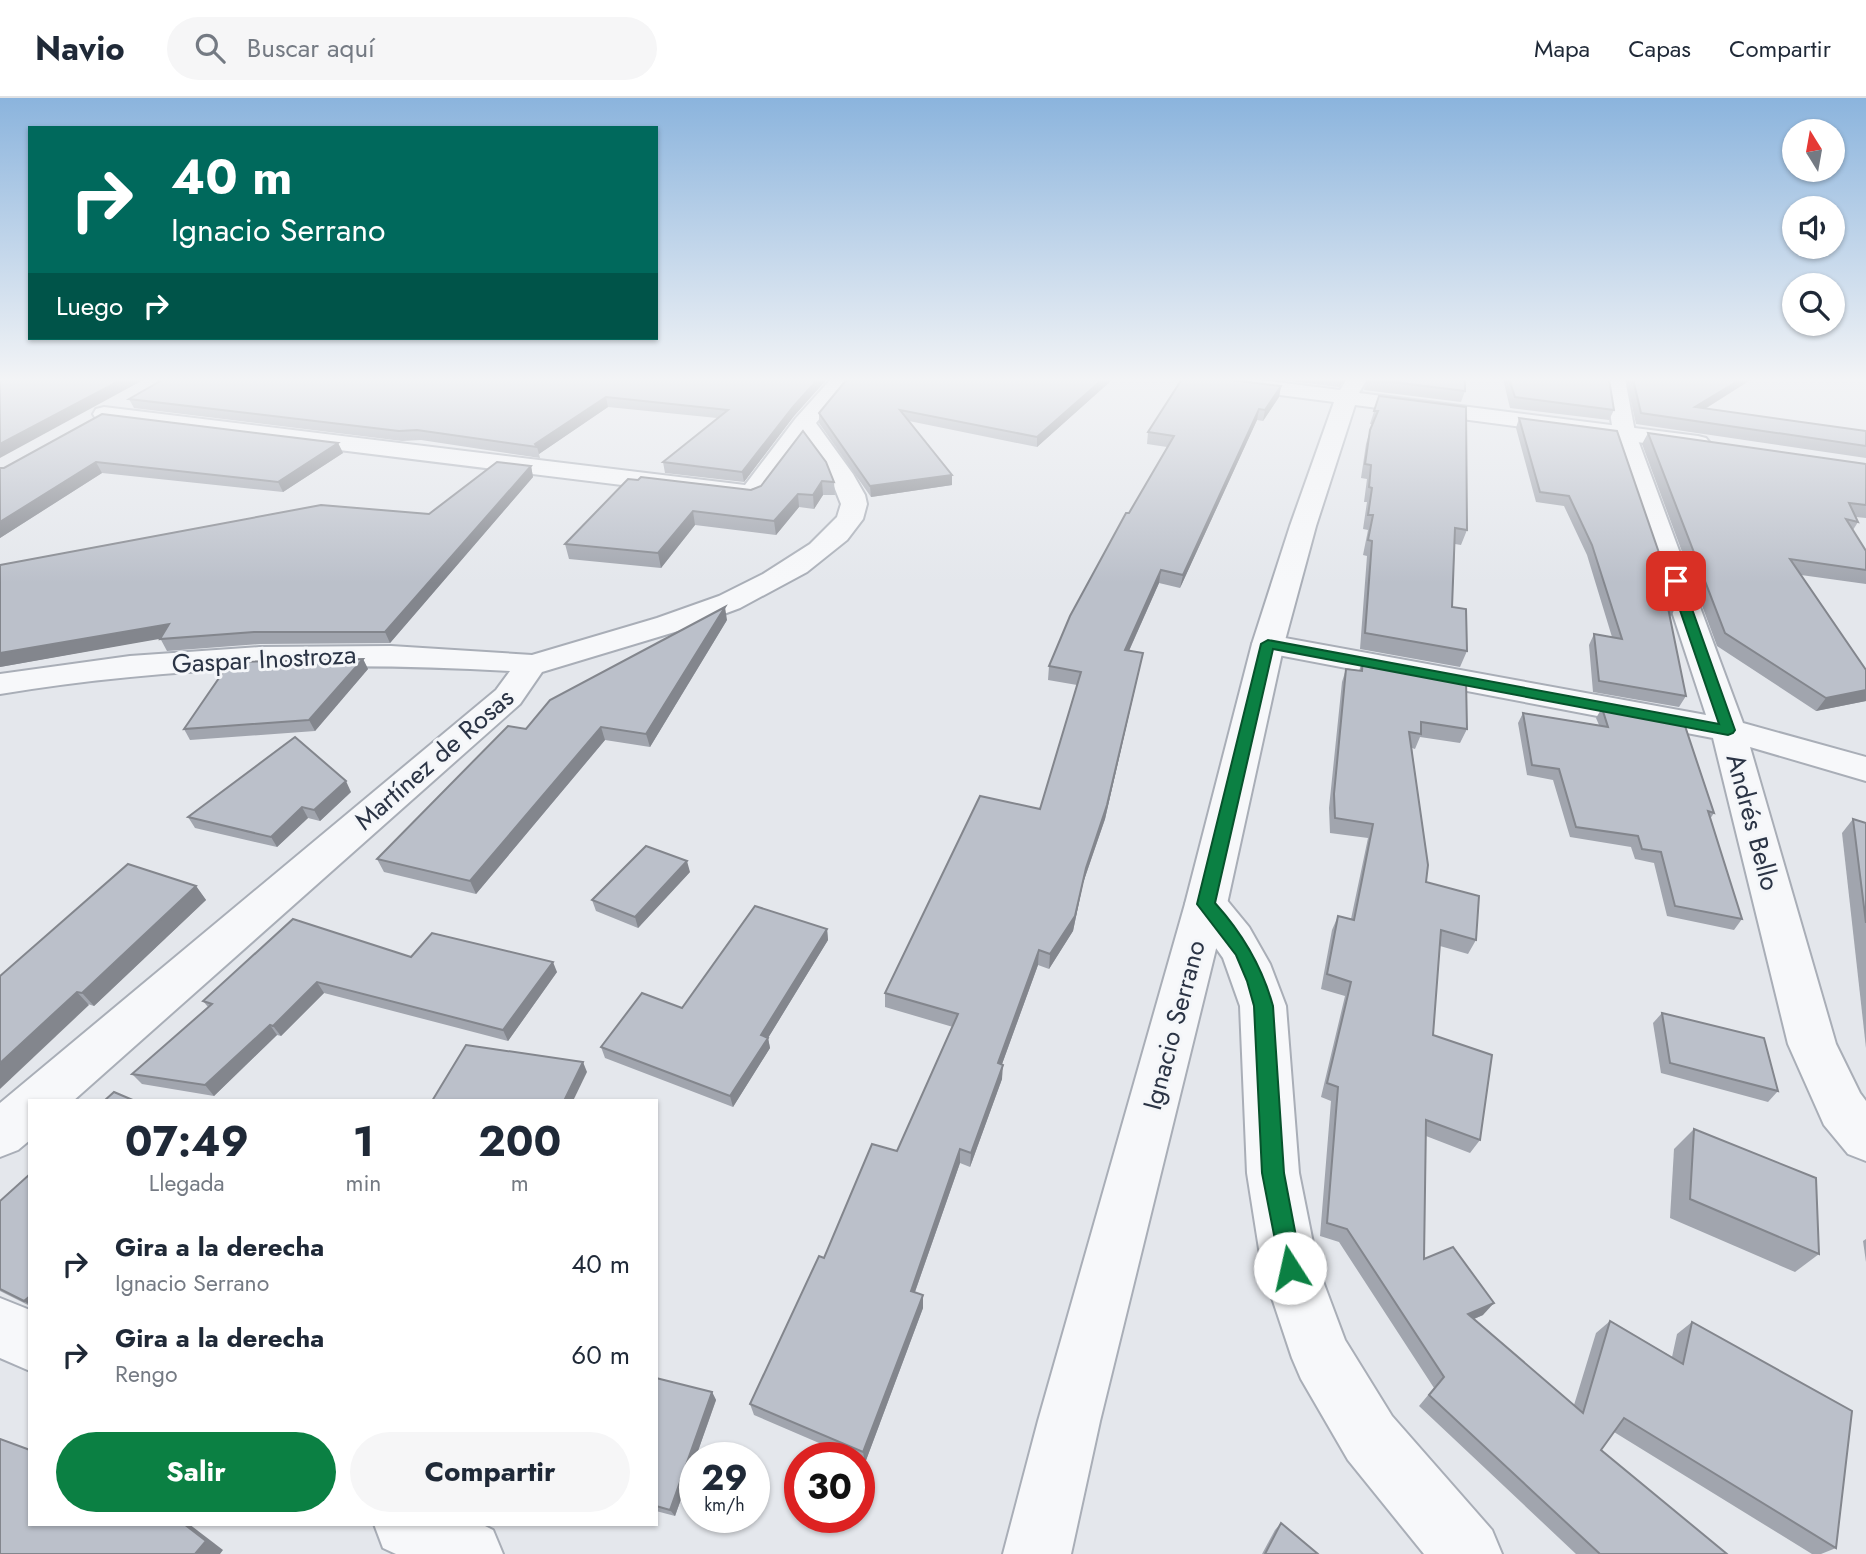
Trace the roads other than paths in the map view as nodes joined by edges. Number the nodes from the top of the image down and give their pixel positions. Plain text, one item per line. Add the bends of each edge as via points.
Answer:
1 (374, 447) edge
2 (786, 447) edge
3 (820, 447) edge
4 (1331, 447) edge
5 (1629, 447) edge
6 (1268, 644) junction
7 (526, 667) junction
8 (0, 684) edge
9 (1728, 730) junction
10 (1866, 769) edge
11 (1206, 904) junction
12 (40, 1099) edge
13 (28, 1110) edge
14 (0, 1134) edge
15 (1866, 1138) edge
16 (0, 1327) edge
17 (28, 1340) edge
18 (411, 1526) edge
19 (469, 1554) edge
20 (1037, 1554) edge
21 (1468, 1554) edge

1 - 2 street via 752,493
3 - 7 street, Martínez de Rosas via 850,490 855,506 846,529 828,547 717,608
4 - 6 street, Ignacio Serrano
5 - 9 street, Andrés Bello
6 - 9 street
6 - 11 street, Ignacio Serrano
7 - 8 street, Gaspar Inostroza via 522,662 468,658 263,656 143,665
7 - 12 street, Martínez de Rosas via 526,675 508,697
9 - 10 street
9 - 15 street, Andrés Bello via 1812,1044 1842,1109
11 - 20 street, Ignacio Serrano
11 - 21 street via 1244,953 1264,1006 1273,1173 1290,1268 1322,1358 1370,1438
13 - 14 street
16 - 17 street
18 - 19 street

